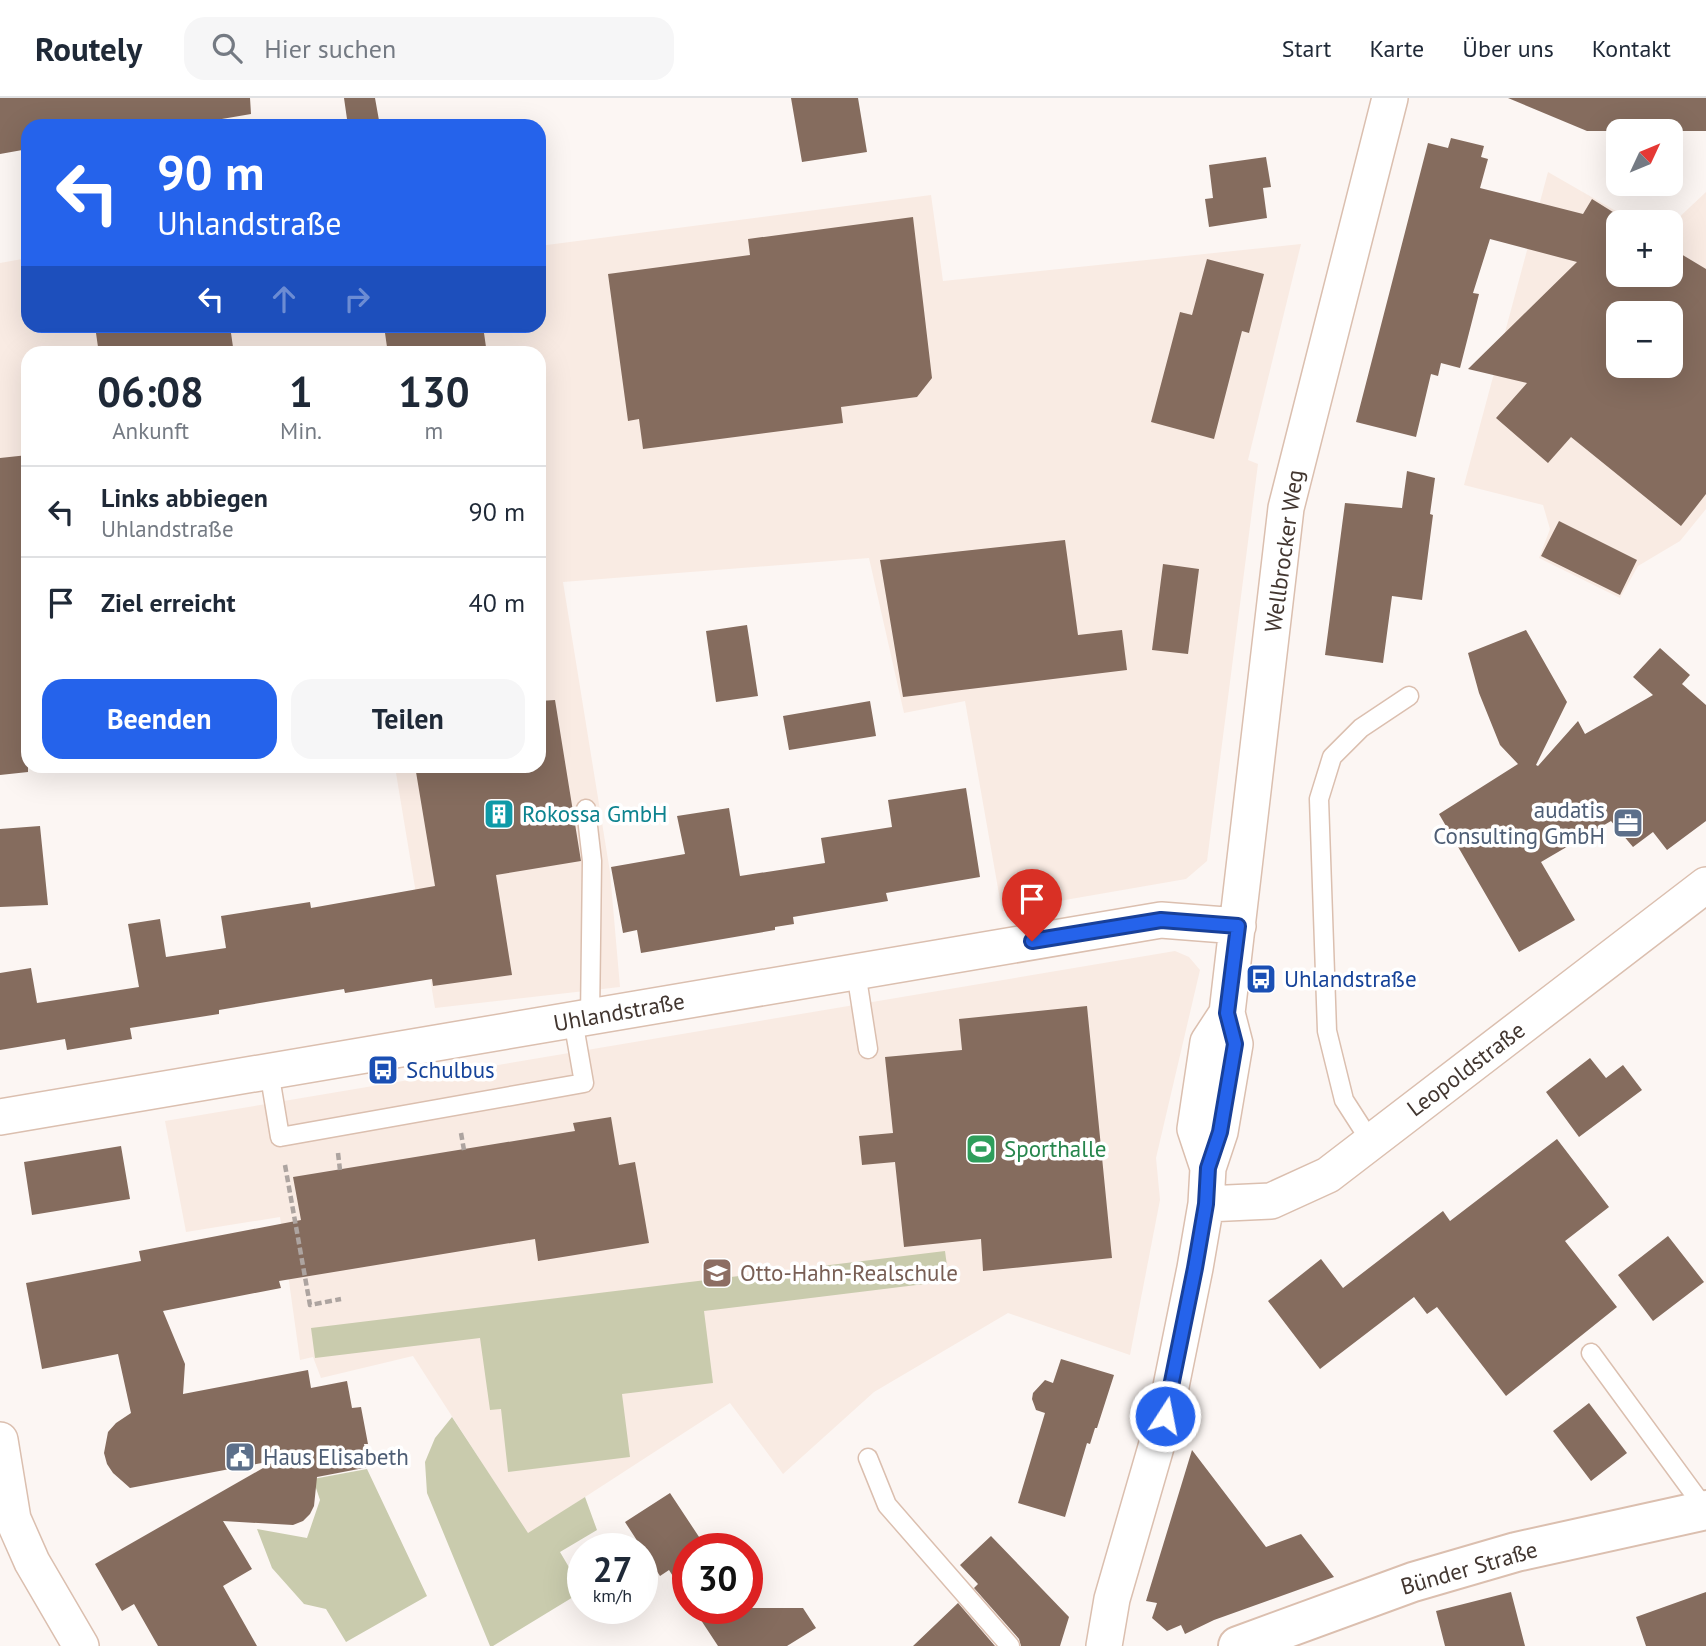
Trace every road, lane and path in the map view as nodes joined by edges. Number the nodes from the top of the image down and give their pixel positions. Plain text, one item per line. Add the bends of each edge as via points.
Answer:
1 (1390, 98) edge
2 (1409, 696) dead end
3 (586, 809) dead end
4 (1706, 886) edge
5 (1238, 926) junction
6 (856, 972) junction
7 (581, 1019) junction
8 (868, 1049) dead end
9 (269, 1071) junction
10 (0, 1117) edge
11 (461, 1129) dead end
12 (280, 1137) junction
13 (1371, 1142) junction
14 (464, 1150) dead end
15 (338, 1152) dead end
16 (340, 1170) dead end
17 (1206, 1204) junction
18 (302, 1226) dead end
19 (297, 1231) junction
20 (341, 1299) dead end
21 (1591, 1353) dead end
22 (0, 1440) edge
23 (868, 1458) dead end
24 (1706, 1510) edge
25 (81, 1646) edge
26 (1010, 1646) edge
27 (1104, 1646) edge
28 (1238, 1646) edge

1 - 5 street, Wellbrocker Weg via 1286,508
2 - 13 lane via 1361,728 1332,757 1319,799 1327,1031 1344,1100
3 - 7 lane via 592,861
4 - 13 street, Leopoldstraße
5 - 6 street, Uhlandstraße via 1161,920
5 - 17 street, Wellbrocker Weg via 1227,1013 1208,1042 1195,1129 1208,1168
6 - 7 street, Uhlandstraße
6 - 8 lane
7 - 9 street, Uhlandstraße
7 - 12 lane via 584,1083
9 - 10 street, Uhlandstraße
9 - 12 lane
11 - 14 path
12 - 19 path
13 - 17 street, Leopoldstraße via 1328,1175 1271,1201
15 - 16 path
17 - 27 street, Wellbrocker Weg via 1165,1416 1112,1600
18 - 19 path
19 - 20 path via 310,1305
21 - 24 lane
22 - 25 street via 13,1519 32,1562
23 - 26 lane via 887,1506
24 - 28 street, Bünder Straße via 1516,1552 1413,1582

